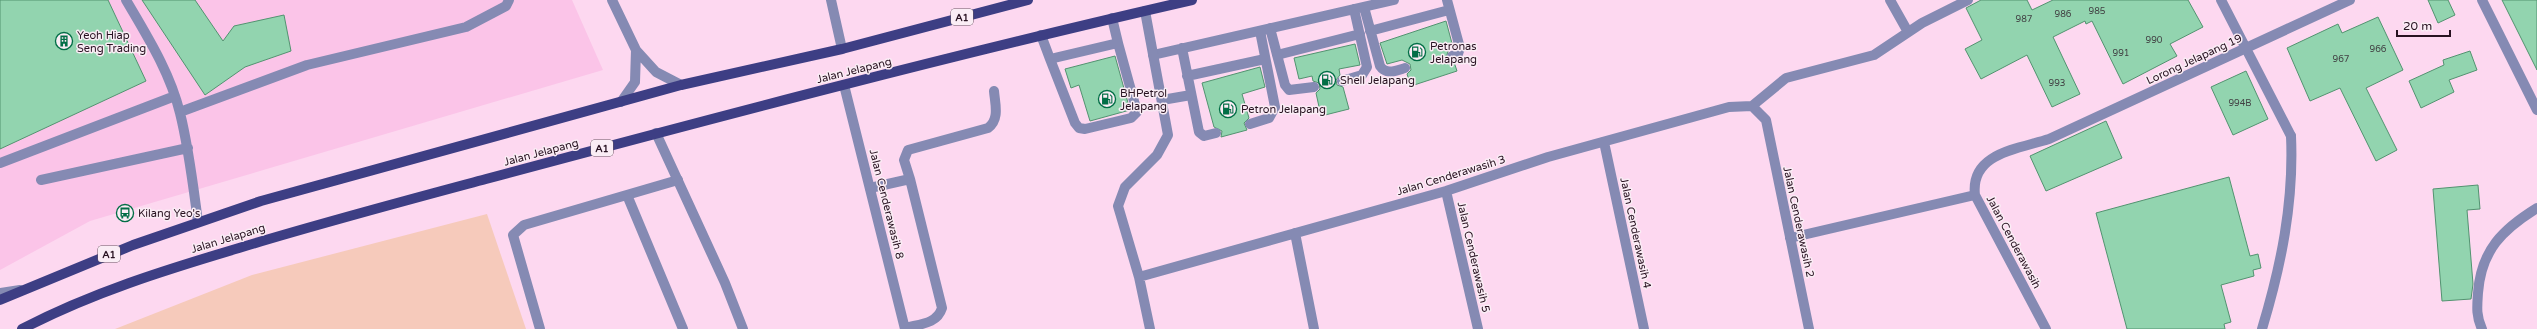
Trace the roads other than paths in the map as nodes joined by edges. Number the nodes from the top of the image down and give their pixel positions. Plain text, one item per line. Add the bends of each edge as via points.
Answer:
1 (126, 0) edge
2 (509, 0) edge
3 (612, 0) edge
4 (831, 0) edge
5 (1028, 0) edge
6 (1192, 0) edge
7 (1394, 0) edge
8 (1447, 0) edge
9 (1890, 0) edge
10 (2221, 0) edge
11 (2350, 0) edge
12 (2482, 0) edge
13 (1964, 2) edge
14 (1359, 8) junction
15 (1449, 10) junction
16 (1145, 11) junction
17 (1112, 18) junction
18 (1265, 30) junction
19 (1370, 31) junction
20 (1908, 32) junction
21 (1360, 34) junction
22 (1041, 35) junction
23 (1118, 43) junction
24 (1182, 48) junction
25 (2245, 48) junction
26 (842, 49) junction
27 (636, 50) junction
28 (1154, 55) junction
29 (1277, 55) junction
30 (1452, 56) dead end
31 (1050, 59) junction
32 (1265, 59) junction
33 (1405, 68) dead end
34 (1188, 76) junction
35 (1342, 81) dead end
36 (681, 85) junction
37 (844, 85) junction
38 (1314, 87) dead end
39 (994, 91) dead end
40 (1191, 95) junction
41 (175, 96) junction
42 (1162, 100) junction
43 (621, 102) junction
44 (1752, 106) junction
45 (2537, 110) edge
46 (180, 112) junction
47 (1250, 124) dead end
48 (656, 133) junction
49 (1216, 133) dead end
50 (2049, 139) joint
51 (1604, 142) junction
52 (188, 148) junction
53 (0, 163) edge
54 (910, 179) junction
55 (41, 180) dead end
56 (678, 180) junction
57 (870, 188) junction
58 (1446, 191) junction
59 (627, 195) junction
60 (1975, 195) junction
61 (2537, 208) edge
62 (198, 222) junction
63 (1295, 233) junction
64 (1790, 238) junction
65 (1139, 277) junction
66 (21, 290) junction
67 (0, 293) edge
68 (0, 300) edge
69 (905, 328) edge
70 (22, 329) edge
71 (540, 329) edge
72 (683, 329) edge
73 (744, 329) edge
74 (1150, 329) edge
75 (1314, 329) edge
76 (1478, 329) edge
77 (1644, 329) edge
78 (1809, 329) edge
79 (2046, 329) edge
80 (2262, 329) edge
81 (2482, 329) edge

1 - 41 street via 162,62
2 - 46 street via 506,6 466,27 307,66
3 - 27 street
4 - 26 street
5 - 26 main road, A1
6 - 16 main road, Jalan Jelapang / A1
7 - 14 street
8 - 15 street
9 - 20 street
10 - 25 street
11 - 25 street, Lorong Jelapang 19
12 - 45 street
13 - 20 street
14 - 18 street
14 - 19 street
14 - 21 street
15 - 19 street
15 - 30 street via 1460,48 1458,54
16 - 17 main road, Jalan Jelapang / A1
16 - 28 street
17 - 22 main road, Jalan Jelapang / A1
17 - 23 street
18 - 24 street
18 - 29 street
18 - 32 street
19 - 33 street via 1383,71
20 - 44 street via 1874,55 1786,78
21 - 29 street
21 - 35 street via 1366,72
22 - 31 street
22 - 37 main road, Jalan Jelapang / A1
23 - 31 street
23 - 31 street via 1136,112 1131,118 1085,129 1079,128 1075,123
24 - 28 street
24 - 34 street
25 - 50 street, Lorong Jelapang 19
25 - 80 street via 2291,136 2290,208 2271,299
26 - 36 main road, A1
27 - 36 street via 656,72
27 - 43 street via 635,82
28 - 42 street
29 - 38 street via 1285,85 1289,90
32 - 34 street
32 - 47 street via 1275,108 1269,118
34 - 40 street
36 - 43 main road, A1
37 - 48 main road, Jalan Jelapang / A1
37 - 57 street, Jalan Cenderawasih 8
39 - 54 street via 994,124 988,128 908,150 904,160
40 - 42 street
40 - 49 street via 1200,135
41 - 46 street
41 - 53 street
42 - 65 street via 1168,135 1157,155 1125,187 1118,206
43 - 62 main road, A1 via 268,199
44 - 51 street, Jalan Cenderawasih 3 via 1729,107
44 - 64 street, Jalan Cenderawasih 2 via 1766,120
46 - 52 street
48 - 56 street
48 - 70 main road, Jalan Jelapang / A1 via 332,220 149,275 46,316
50 - 60 street, Jalan Cenderawasih via 1998,155 1986,162 1978,171 1974,182
51 - 58 street, Jalan Cenderawasih 3
51 - 77 street, Jalan Cenderawasih 4
52 - 55 street
52 - 62 street
54 - 57 street
54 - 69 street via 942,308 933,321
56 - 59 street
56 - 73 street
57 - 69 street, Jalan Cenderawasih 8
58 - 63 street, Jalan Cenderawasih 3
58 - 76 street, Jalan Cenderawasih 5
59 - 71 street via 516,229 513,235 516,252
59 - 72 street
60 - 64 street
60 - 79 street, Jalan Cenderawasih
61 - 81 street via 2506,229 2487,254 2479,278 2477,316
62 - 66 main road, A1 via 119,250
63 - 65 street, Jalan Cenderawasih 3
63 - 75 street
64 - 78 street, Jalan Cenderawasih 2
65 - 74 street
66 - 67 street
66 - 68 main road, A1

